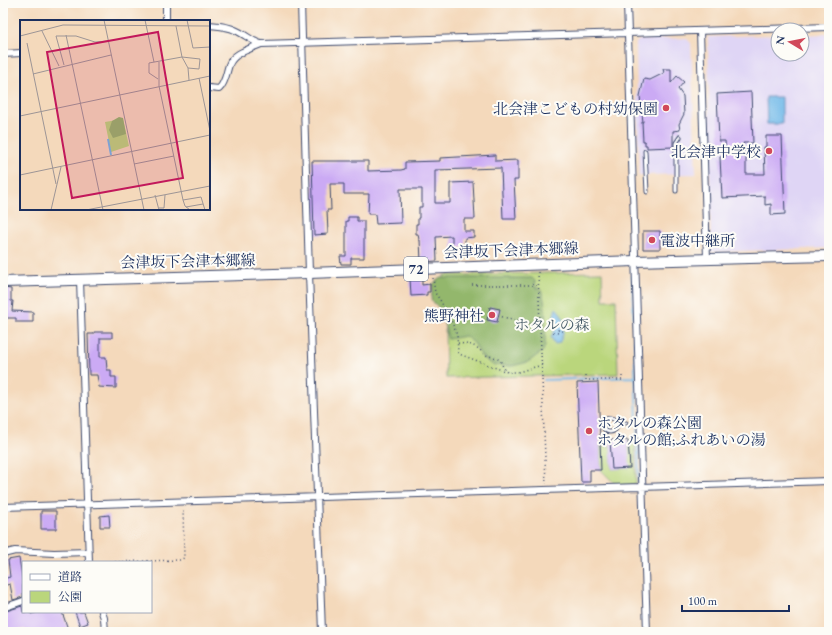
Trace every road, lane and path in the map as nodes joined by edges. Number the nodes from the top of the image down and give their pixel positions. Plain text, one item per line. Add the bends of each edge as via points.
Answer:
1 (166, 3) edge
2 (301, 3) edge
3 (627, 3) edge
4 (166, 20) edge
5 (210, 25) edge
6 (829, 27) edge
7 (700, 31) junction
8 (628, 34) junction
9 (261, 44) junction
10 (302, 44) junction
11 (20, 53) edge
12 (3, 54) edge
13 (210, 88) edge
14 (680, 137) dead end
15 (645, 151) dead end
16 (676, 191) dead end
17 (647, 192) dead end
18 (829, 256) edge
19 (707, 259) junction
20 (635, 261) junction
21 (538, 264) junction
22 (433, 268) junction
23 (309, 273) junction
24 (80, 279) junction
25 (3, 282) edge
26 (538, 284) junction
27 (472, 285) dead end
28 (498, 316) dead end
29 (539, 318) junction
30 (553, 332) dead end
31 (565, 332) dead end
32 (458, 343) junction
33 (542, 365) junction
34 (507, 372) junction
35 (622, 374) dead end
36 (586, 375) dead end
37 (626, 422) dead end
38 (616, 424) junction
39 (829, 481) edge
40 (643, 487) junction
41 (546, 490) junction
42 (317, 498) junction
43 (182, 502) junction
44 (86, 505) junction
45 (3, 507) edge
46 (88, 552) junction
47 (3, 554) edge
48 (89, 561) edge
49 (146, 561) edge
50 (22, 601) edge
51 (3, 608) edge
52 (102, 613) edge
53 (105, 632) edge
54 (322, 632) edge
55 (647, 632) edge

1 - 4 street
2 - 10 street
3 - 8 street
5 - 9 street via 233,29 253,42
6 - 7 street
7 - 8 street
7 - 19 street
8 - 10 street
8 - 20 street
9 - 10 street
9 - 13 street via 233,58 229,63 224,84 220,89
10 - 23 street
11 - 12 street
14 - 16 lane via 676,144
15 - 17 lane
18 - 19 main road, 会津坂下会津本郷線 / 72
19 - 20 main road, 会津坂下会津本郷線 / 72
20 - 21 main road, 会津坂下会津本郷線 / 72
20 - 40 street
21 - 22 main road, 会津坂下会津本郷線 / 72
21 - 26 path
22 - 23 main road, 会津坂下会津本郷線 / 72
22 - 32 path via 435,293 451,320
23 - 24 main road, 会津坂下会津本郷線 / 72
23 - 42 street
24 - 25 main road, 会津坂下会津本郷線 / 72
24 - 44 street
26 - 27 path
26 - 29 path
28 - 29 path via 530,323
29 - 33 path
30 - 31 path
32 - 34 path via 472,345 485,355 497,358
32 - 34 path via 459,354
33 - 34 path via 518,372
33 - 41 path
35 - 36 path via 622,380 586,380
37 - 38 lane
38 - 38 lane via 614,431 608,433 604,430 603,424 606,420 614,419
39 - 40 street
40 - 41 street
40 - 55 street
41 - 42 street
42 - 43 street
42 - 54 street
43 - 44 street
43 - 49 path via 184,558
44 - 45 street
44 - 46 street
46 - 47 street via 14,551
46 - 48 street
50 - 51 street
52 - 53 street

